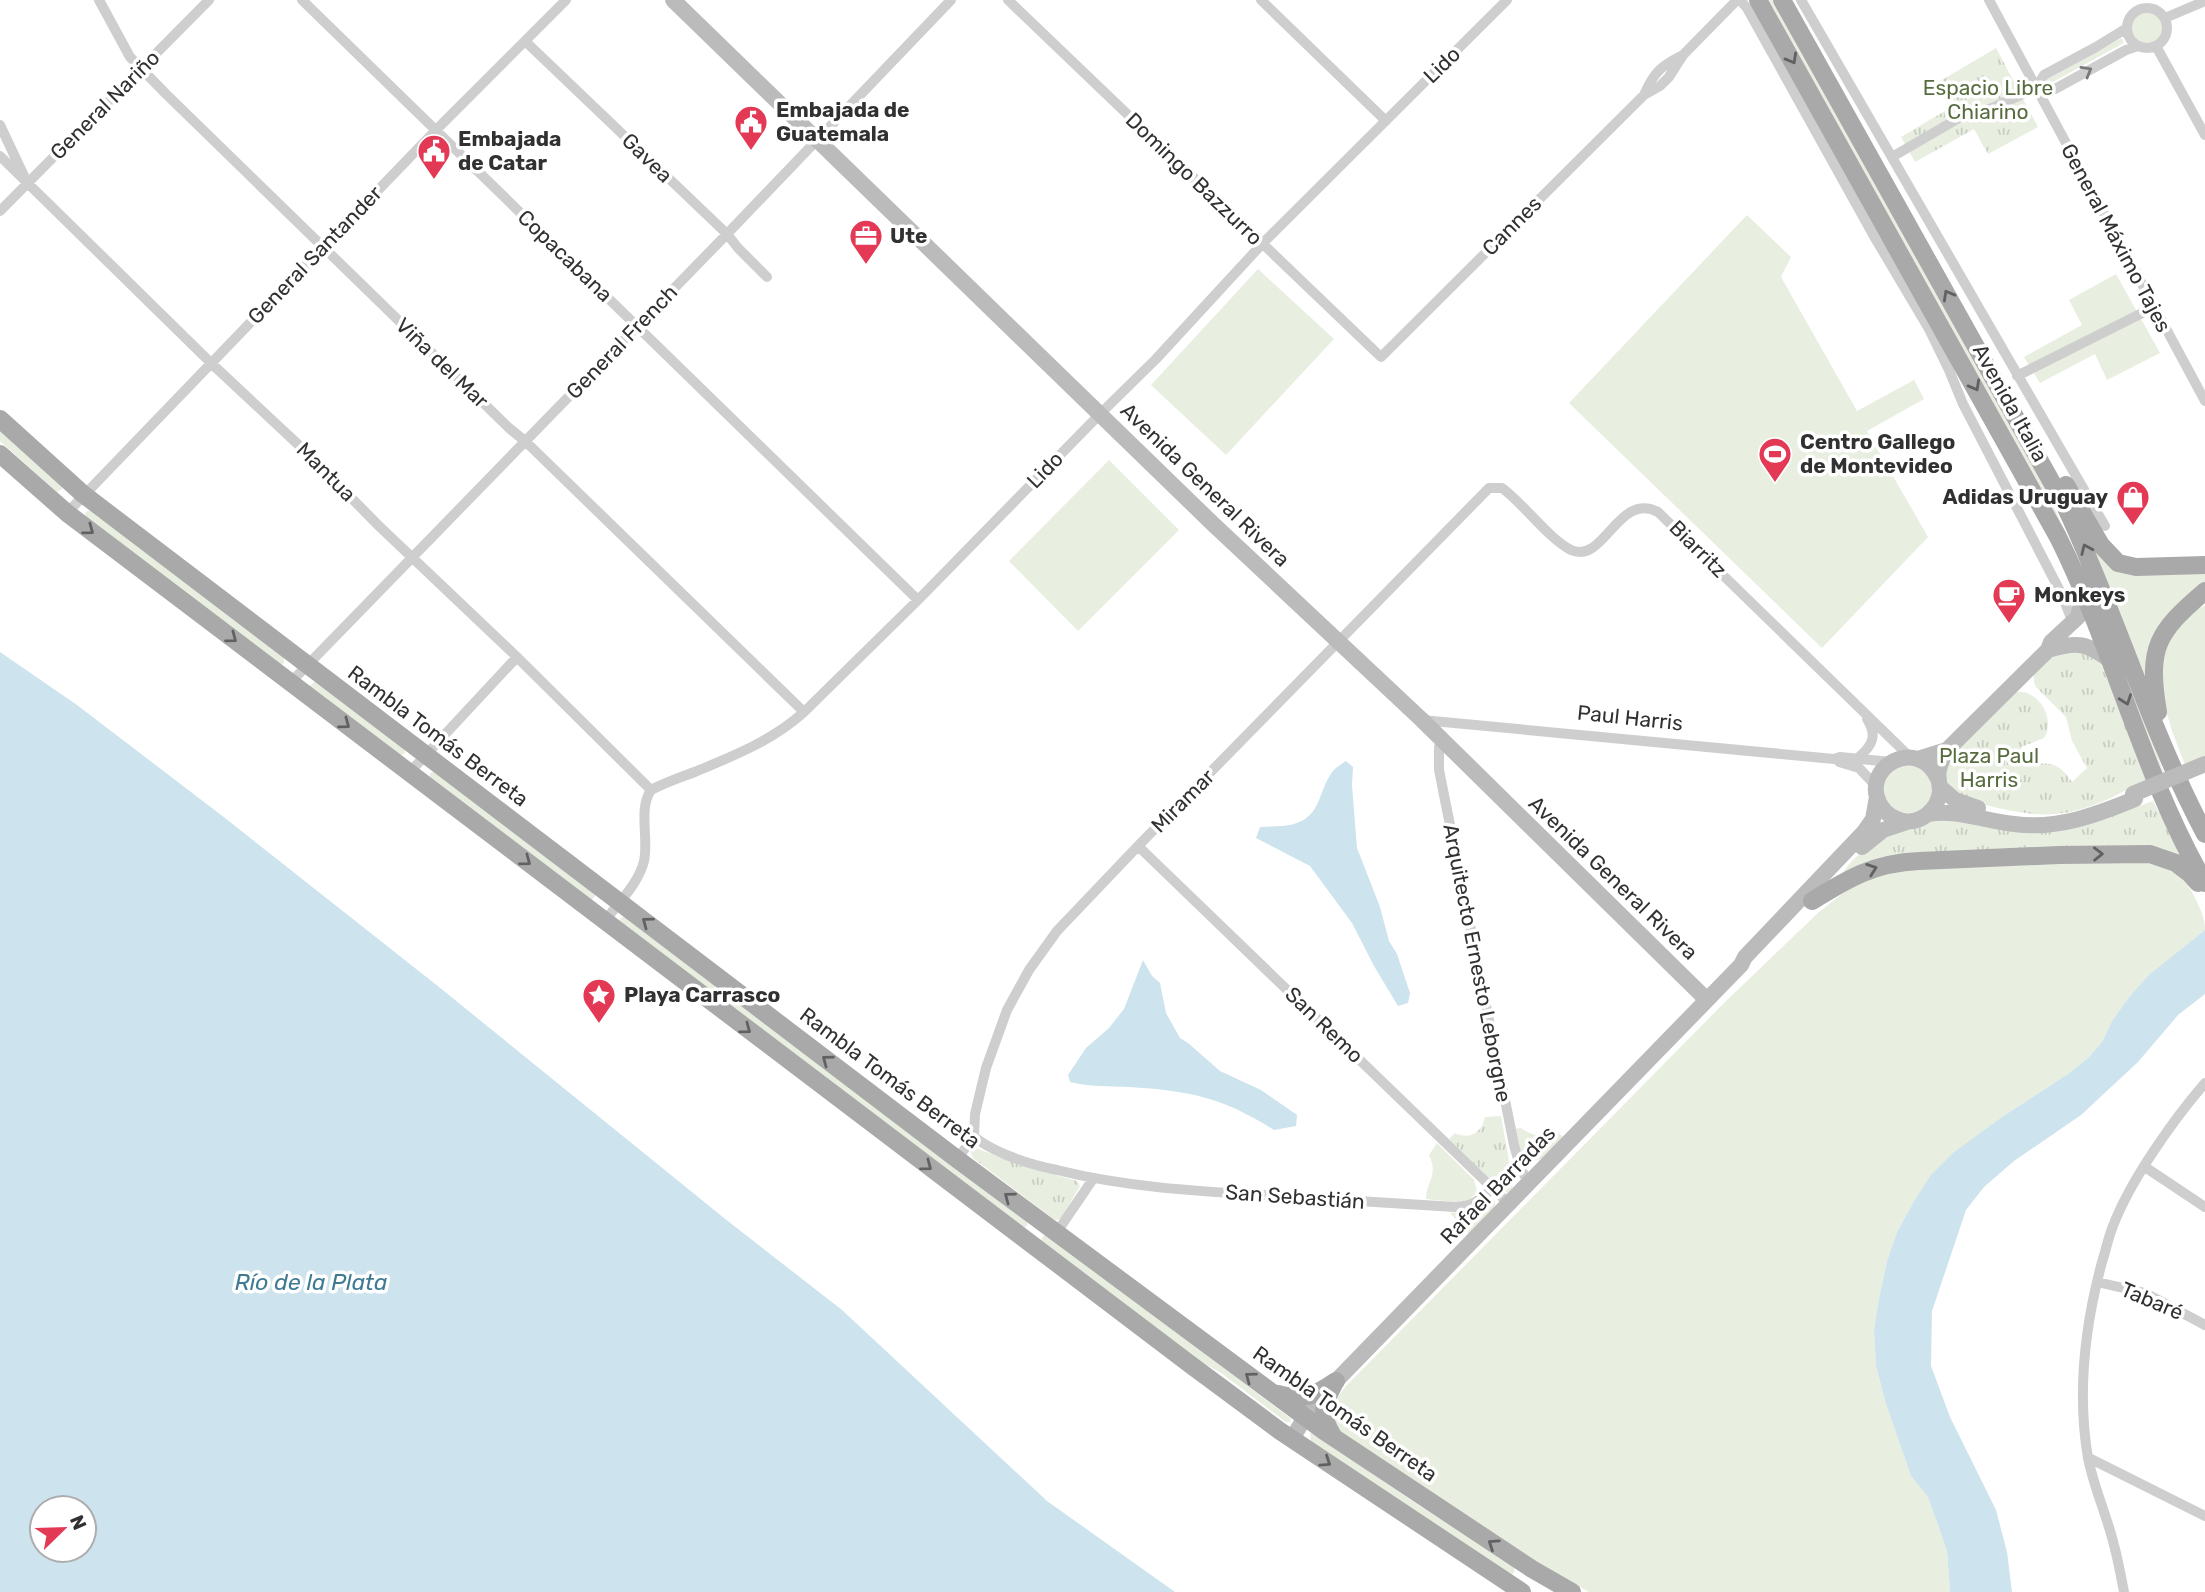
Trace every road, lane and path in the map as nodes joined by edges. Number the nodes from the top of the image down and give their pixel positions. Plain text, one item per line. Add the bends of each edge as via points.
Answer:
1 (99, 0) edge
2 (209, 0) edge
3 (302, 0) edge
4 (566, 0) edge
5 (673, 0) edge
6 (951, 0) edge
7 (1008, 0) edge
8 (1261, 0) edge
9 (1507, 0) edge
10 (1738, 0) edge
11 (1758, 0) edge
12 (1782, 0) edge
13 (1801, 0) edge
14 (1989, 0) edge
15 (2205, 1) edge
16 (2134, 5) edge
17 (2165, 18) junction
18 (2127, 28) junction
19 (525, 41) junction
20 (2138, 46) junction
21 (2156, 46) junction
22 (142, 69) junction
23 (2036, 88) junction
24 (1386, 121) junction
25 (0, 125) edge
26 (436, 130) junction
27 (2205, 135) edge
28 (817, 138) junction
29 (0, 156) edge
30 (1892, 157) junction
31 (27, 182) junction
32 (0, 211) edge
33 (727, 234) junction
34 (1262, 244) junction
35 (323, 247) junction
36 (767, 277) dead end
37 (2154, 307) junction
38 (637, 326) junction
39 (1381, 357) joint
40 (211, 363) junction
41 (1955, 366) junction
42 (2017, 376) junction
43 (2205, 401) edge
44 (1101, 413) junction
45 (0, 419) edge
46 (525, 441) junction
47 (0, 453) edge
48 (2042, 461) junction
49 (1486, 490) joint
50 (83, 494) junction
51 (67, 513) junction
52 (2105, 526) dead end
53 (412, 556) junction
54 (2205, 565) edge
55 (2084, 591) junction
56 (2205, 591) edge
57 (918, 600) junction
58 (2205, 602) edge
59 (2187, 606) junction
60 (2073, 623) junction
61 (1340, 642) junction
62 (2082, 644) junction
63 (2048, 650) junction
64 (517, 657) junction
65 (2111, 661) junction
66 (306, 665) junction
67 (291, 682) junction
68 (1859, 708) junction
69 (804, 712) junction
70 (1422, 720) junction
71 (2157, 726) junction
72 (1442, 740) junction
73 (1947, 750) junction
74 (425, 755) junction
75 (1858, 758) junction
76 (1914, 758) junction
77 (1834, 759) junction
78 (1891, 762) junction
79 (2205, 764) edge
80 (2205, 771) edge
81 (409, 773) junction
82 (1939, 783) junction
83 (651, 790) junction
84 (1876, 791) junction
85 (2134, 797) junction
86 (1928, 814) junction
87 (1907, 821) junction
88 (2205, 834) edge
89 (1138, 846) junction
90 (2205, 883) edge
91 (2205, 893) edge
92 (619, 901) junction
93 (1812, 901) junction
94 (605, 921) junction
95 (1741, 965) junction
96 (1707, 1000) junction
97 (2205, 1083) edge
98 (974, 1137) junction
99 (957, 1158) junction
100 (2145, 1167) junction
101 (1093, 1179) junction
102 (1529, 1184) junction
103 (1492, 1189) junction
104 (1509, 1204) junction
105 (2205, 1207) edge
106 (1050, 1227) junction
107 (1027, 1242) junction
108 (2097, 1282) junction
109 (2205, 1325) edge
110 (1191, 1365) junction
111 (1336, 1381) junction
112 (1272, 1393) junction
113 (1305, 1417) junction
114 (1292, 1439) junction
115 (1335, 1439) junction
116 (2088, 1458) junction
117 (2205, 1516) edge
118 (1532, 1569) junction
119 (1520, 1591) edge
120 (1572, 1592) edge
121 (2124, 1592) edge

1 - 22 street, Viña del Mar via 130,57
2 - 22 street, General Nariño
3 - 26 street, Copacabana
4 - 19 street, General Santander
5 - 28 main road, Avenida General Rivera
6 - 28 street, General French
7 - 34 street, Domingo Bazzurro
8 - 24 street
9 - 24 street, Lido
10 - 39 street, Cannes via 1683,55 1658,70 1644,94
10 - 41 street, Avenida Italia via 1929,330
11 -> 41 main road, Avenida Italia
48 -> 12 main road, Avenida Italia
13 - 30 street, Avenida Italia
14 - 23 street, General Máximo Tajes
15 - 17 street
16 - 17 street via 2153,8
16 - 18 street
17 - 21 street via 2166,34
18 - 20 street
18 - 23 street via 2044,75
19 - 26 street, General Santander
19 - 33 street, Gavea
20 - 21 street
23 -> 20 street via 2055,89
21 - 27 street
22 - 31 street, General Nariño
22 - 35 street, Viña del Mar
23 - 30 street via 1959,118
23 - 37 street, General Máximo Tajes
24 - 34 street, Lido
25 - 31 street
26 - 35 street, General Santander
26 - 38 street, Copacabana
28 - 33 street, General French
28 - 44 main road, Avenida General Rivera
29 - 31 street, Mantua
30 - 42 street, Avenida Italia
31 - 32 street, General Nariño
31 - 40 street, Mantua
33 - 36 street, Gavea
33 - 38 street, General French
34 - 39 street, Domingo Bazzurro
34 - 44 street, Lido
35 - 40 street, General Santander
35 - 46 street, Viña del Mar
37 - 42 street
37 - 43 street, General Máximo Tajes
38 - 46 street, General French
38 - 57 street, Copacabana
40 - 50 street, General Santander
40 - 53 street, Mantua
41 -> 55 main road, Avenida Italia via 2048,517
41 - 60 street, Avenida Italia via 1963,404
42 - 52 street, Avenida Italia
44 - 57 street, Lido
44 - 61 main road, Avenida General Rivera
45 - 50 main road, Rambla Tomás Berreta
46 - 53 street, General French
46 - 69 street, Viña del Mar
47 - 51 main road
48 - 54 main road via 2058,471 2101,545 2118,563 2136,567
71 -> 48 main road, Avenida Italia via 2091,560
49 - 61 street, Miramar
49 - 68 street, Biarritz via 1502,488 1554,537 1577,551 1594,546 1631,510 1644,507 1658,512
50 - 51 street, General Santander
50 - 66 main road, Rambla Tomás Berreta
51 -> 67 main road
53 - 64 street, Mantua
53 - 66 street, General French
55 - 60 main road
55 - 65 main road, Avenida Italia
56 - 59 main road
57 - 69 street, Lido
58 - 59 main road
59 - 71 main road via 2164,632 2157,649 2153,674
60 - 62 main road
60 - 63 main road
61 - 70 main road, Avenida General Rivera
61 - 89 street, Miramar
62 - 63 main road
62 - 65 main road
63 - 73 main road
64 - 74 street
64 - 83 street, Mantua
65 -> 90 main road, Avenida Italia via 2152,770
66 - 67 street, General French
66 - 74 main road, Rambla Tomás Berreta
67 -> 81 main road
68 - 75 street, Biarritz via 1874,737
68 - 76 street, Biarritz
69 - 83 street, Lido via 737,755
70 - 72 main road, Avenida General Rivera
70 - 77 street, Paul Harris
71 - 88 main road, Avenida Italia
72 - 96 main road, Avenida General Rivera
72 - 102 street, Arquitecto Ernesto Leborgne via 1438,757 1444,797 1514,1145
73 - 76 main road
73 - 82 main road via 1938,771
74 - 81 street
74 - 92 main road, Rambla Tomás Berreta
75 - 77 street, Paul Harris
75 - 78 street, Paul Harris
76 - 78 main road
76 - 82 main road via 1931,767
77 - 84 street, Paul Harris via 1859,768
78 - 84 main road, Rafael Barradas via 1878,776
79 - 85 main road, bridge
80 - 85 main road
81 -> 94 main road
82 - 85 main road via 1955,800 1968,805 2038,819 2077,815
82 - 86 main road via 1937,802
83 - 92 street via 645,811 645,859
84 - 87 main road via 1884,811
84 - 95 main road, Rafael Barradas via 1869,827
85 - 86 main road via 2079,820 2039,826 1954,812
86 - 87 main road, Rafael Barradas
87 - 93 main road, Rafael Barradas via 1869,839
89 - 98 street, Miramar via 1057,931 1024,978 986,1068
89 - 103 street, San Remo
93 -> 91 main road via 1849,878 1899,862 2118,853 2150,853 2176,863
92 - 94 street
99 -> 92 main road, Rambla Tomás Berreta
93 - 95 main road, Rafael Barradas via 1750,963
94 -> 107 main road
95 - 96 main road, Rafael Barradas
96 - 102 main road, Rafael Barradas
97 - 100 street
98 - 99 street
98 - 101 street, San Sebastián via 1007,1156
106 -> 99 main road, Rambla Tomás Berreta
100 - 105 street
100 - 108 street via 2113,1226
101 - 103 street, San Sebastián via 1454,1207 1474,1204
101 - 106 street
102 - 104 main road, Rafael Barradas
103 - 104 street, San Remo
104 - 111 main road, Rafael Barradas
106 - 107 main road
112 -> 106 main road, Rambla Tomás Berreta
107 - 110 main road
108 - 109 street, Tabaré via 2145,1293
108 - 116 street via 2084,1356
110 - 113 main road via 1223,1379 1286,1424
110 - 114 main road
111 - 112 main road via 1302,1398
111 - 113 main road, Rafael Barradas
111 - 115 main road via 1323,1411
112 - 113 main road, Rambla Tomás Berreta
113 - 114 main road, Rafael Barradas
113 - 115 main road, Rambla Tomás Berreta
114 -> 119 main road
118 -> 115 main road, Rambla Tomás Berreta
116 - 117 street
116 - 121 street
118 - 119 main road
118 - 120 main road, Rambla Tomás Berreta

